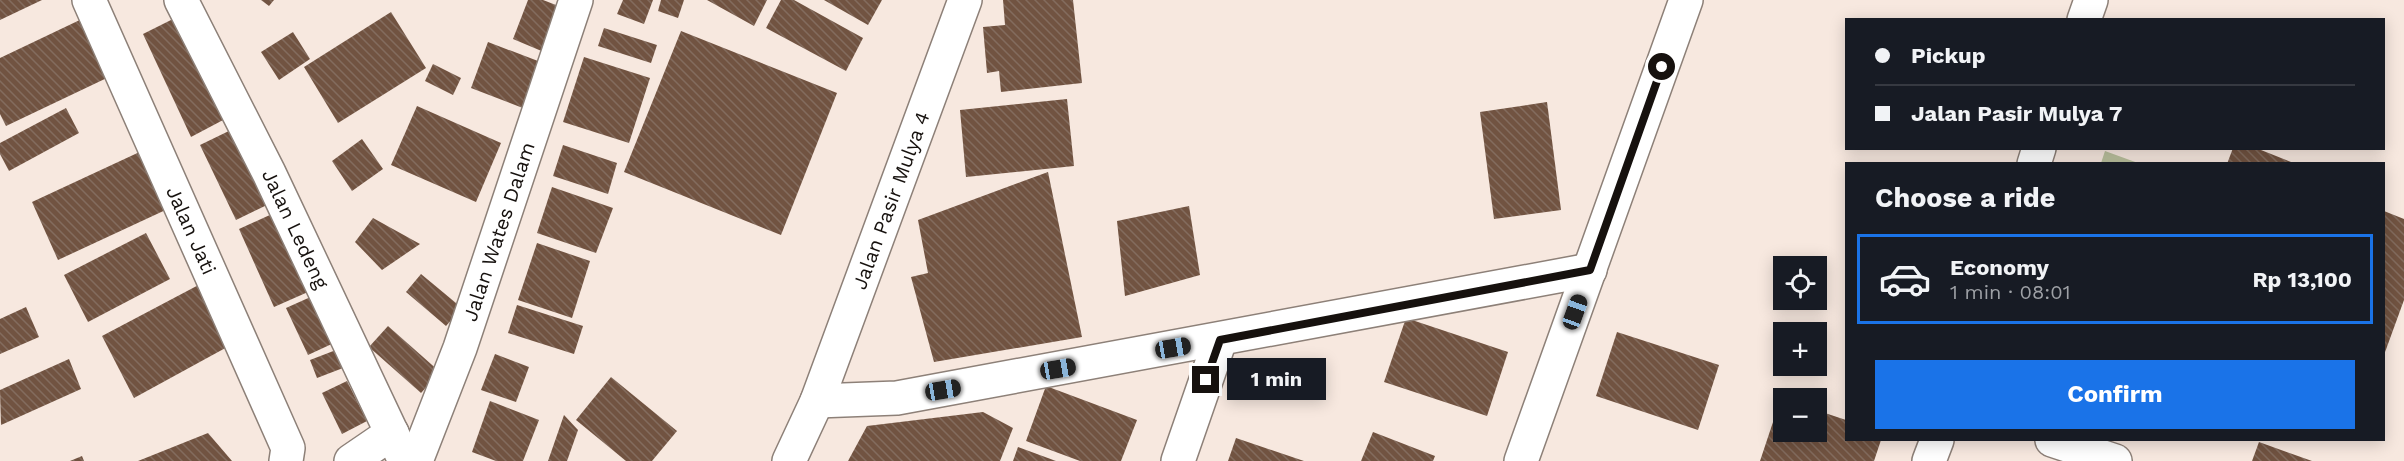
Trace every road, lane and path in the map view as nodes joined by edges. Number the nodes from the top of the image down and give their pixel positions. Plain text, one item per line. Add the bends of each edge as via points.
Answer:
1 (89, 0) edge
2 (181, 0) edge
3 (576, 0) edge
4 (965, 0) edge
5 (1686, 0) edge
6 (2091, 0) edge
7 (2085, 18) edge
8 (1590, 270) junction
9 (1220, 340) junction
10 (817, 401) junction
11 (1937, 441) edge
12 (2055, 441) edge
13 (398, 447) edge
14 (286, 461) edge
15 (351, 461) edge
16 (416, 461) edge
17 (789, 461) edge
18 (1178, 461) edge
19 (1521, 461) edge
20 (1929, 461) edge
21 (2115, 461) edge

1 - 14 street, Jalan Jati via 288,448
2 - 13 street, Jalan Ledeng via 269,173
3 - 16 street, Jalan Wates Dalam via 460,348
4 - 10 street, Jalan Pasir Mulya 4
5 - 8 street
6 - 7 street
8 - 9 street
8 - 19 street
9 - 10 street via 897,398
9 - 18 street
10 - 17 street, Jalan Pasir Mulya 4
11 - 20 street
12 - 21 street
13 - 15 street

